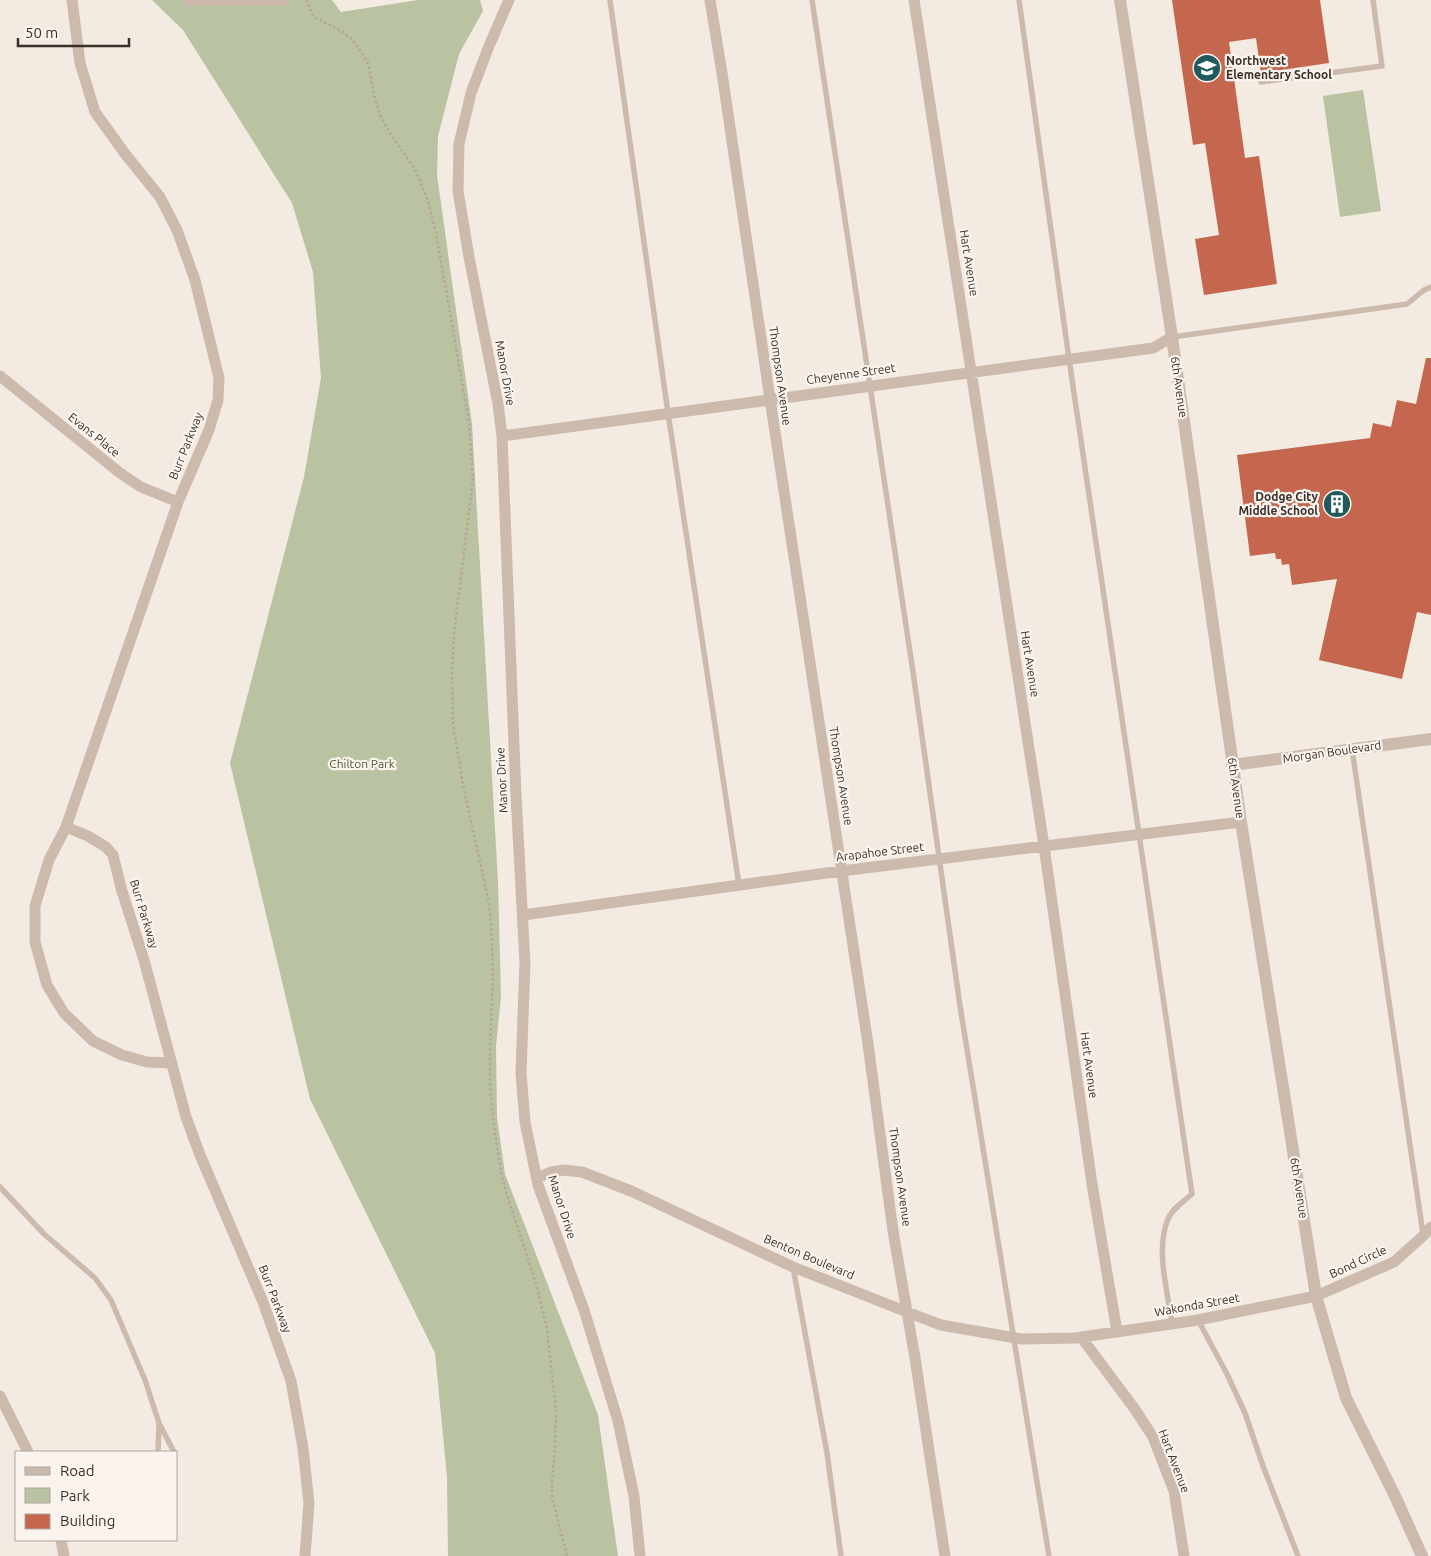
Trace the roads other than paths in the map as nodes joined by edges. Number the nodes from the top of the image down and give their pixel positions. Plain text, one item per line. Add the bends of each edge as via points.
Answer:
1 (72, 0) edge
2 (188, 0) edge
3 (282, 0) edge
4 (510, 0) edge
5 (610, 0) edge
6 (710, 0) edge
7 (812, 0) edge
8 (914, 0) edge
9 (1019, 0) edge
10 (1120, 0) edge
11 (1373, 0) edge
12 (1261, 82) dead end
13 (1431, 288) edge
14 (1172, 337) junction
15 (1069, 359) junction
16 (972, 372) junction
17 (0, 376) edge
18 (869, 385) junction
19 (770, 399) junction
20 (668, 413) junction
21 (502, 436) junction
22 (178, 502) junction
23 (1431, 739) edge
24 (1352, 749) junction
25 (1232, 765) junction
26 (1241, 822) junction
27 (66, 827) junction
28 (1140, 835) junction
29 (1044, 846) junction
30 (940, 859) junction
31 (841, 871) junction
32 (739, 885) junction
33 (523, 915) junction
34 (172, 1063) junction
35 (537, 1178) junction
36 (0, 1187) edge
37 (1427, 1231) edge
38 (793, 1267) junction
39 (1316, 1296) junction
40 (907, 1312) junction
41 (1198, 1320) junction
42 (1172, 1324) junction
43 (1117, 1332) junction
44 (1013, 1337) junction
45 (1081, 1337) junction
46 (0, 1396) edge
47 (159, 1423) junction
48 (28, 1451) edge
49 (158, 1451) edge
50 (173, 1451) edge
51 (61, 1541) edge
52 (64, 1556) edge
53 (305, 1556) edge
54 (640, 1556) edge
55 (841, 1556) edge
56 (945, 1556) edge
57 (1049, 1556) edge
58 (1184, 1556) edge
59 (1298, 1556) edge
60 (1422, 1556) edge

1 - 22 street, Burr Parkway via 80,63 95,112 160,197 178,230 195,280 218,378 218,400 209,430
2 - 3 street
4 - 21 street, Manor Drive via 471,93 459,144 458,191
5 - 20 lane
6 - 19 street, Thompson Avenue
7 - 18 lane
8 - 16 street, Hart Avenue
9 - 15 lane
10 - 14 street, 6th Avenue
11 - 12 lane via 1382,66
13 - 14 lane via 1407,304
14 - 15 street, Cheyenne Street via 1153,348
14 - 25 street, 6th Avenue
15 - 16 street, Cheyenne Street
15 - 28 lane
16 - 18 street, Cheyenne Street
16 - 29 street, Hart Avenue
17 - 22 street, Evans Place via 120,473 141,487
18 - 19 street, Cheyenne Street
18 - 30 lane
19 - 20 street, Cheyenne Street
19 - 31 street, Thompson Avenue
20 - 21 street, Cheyenne Street
20 - 32 lane
21 - 33 street, Manor Drive
22 - 27 street, Burr Parkway
23 - 24 street, Morgan Boulevard
24 - 25 street, Morgan Boulevard
24 - 37 lane
25 - 26 street, 6th Avenue
26 - 28 street, Arapahoe Street
26 - 39 street, 6th Avenue
27 - 34 street, Burr Parkway via 88,836 113,855
27 - 34 street, Burr Parkway via 49,860 35,906 35,942 47,984 64,1013 93,1041 122,1055 147,1062
28 - 29 street, Arapahoe Street
28 - 42 lane via 1192,1194 1168,1218 1161,1251
29 - 30 street, Arapahoe Street
29 - 43 street, Hart Avenue via 1092,1184
30 - 31 street, Arapahoe Street
30 - 44 lane
31 - 32 street, Arapahoe Street
31 - 40 street, Thompson Avenue
32 - 33 street, Arapahoe Street
33 - 35 street, Manor Drive via 522,1073 525,1122
34 - 53 street, Burr Parkway via 186,1117 263,1302 291,1381 309,1503
35 - 38 street, Benton Boulevard via 563,1170 582,1172
35 - 54 street, Manor Drive via 584,1310 618,1420 634,1496
36 - 47 lane via 44,1234 95,1278 111,1300 145,1380
37 - 39 street, Bond Circle via 1394,1262
38 - 40 street, Benton Boulevard
38 - 55 lane via 827,1453
39 - 41 street, Wakonda Street
39 - 60 street, 6th Avenue via 1346,1398
40 - 44 street, Benton Boulevard via 941,1325
40 - 56 street, Thompson Avenue
41 - 42 street, Wakonda Street
41 - 59 lane via 1245,1414
42 - 43 street, Wakonda Street
43 - 45 street, Wakonda Street
44 - 45 street, Benton Boulevard
44 - 57 lane
45 - 58 street, Hart Avenue via 1153,1437 1174,1490
46 - 48 street
47 - 49 lane
47 - 50 lane
51 - 52 street

